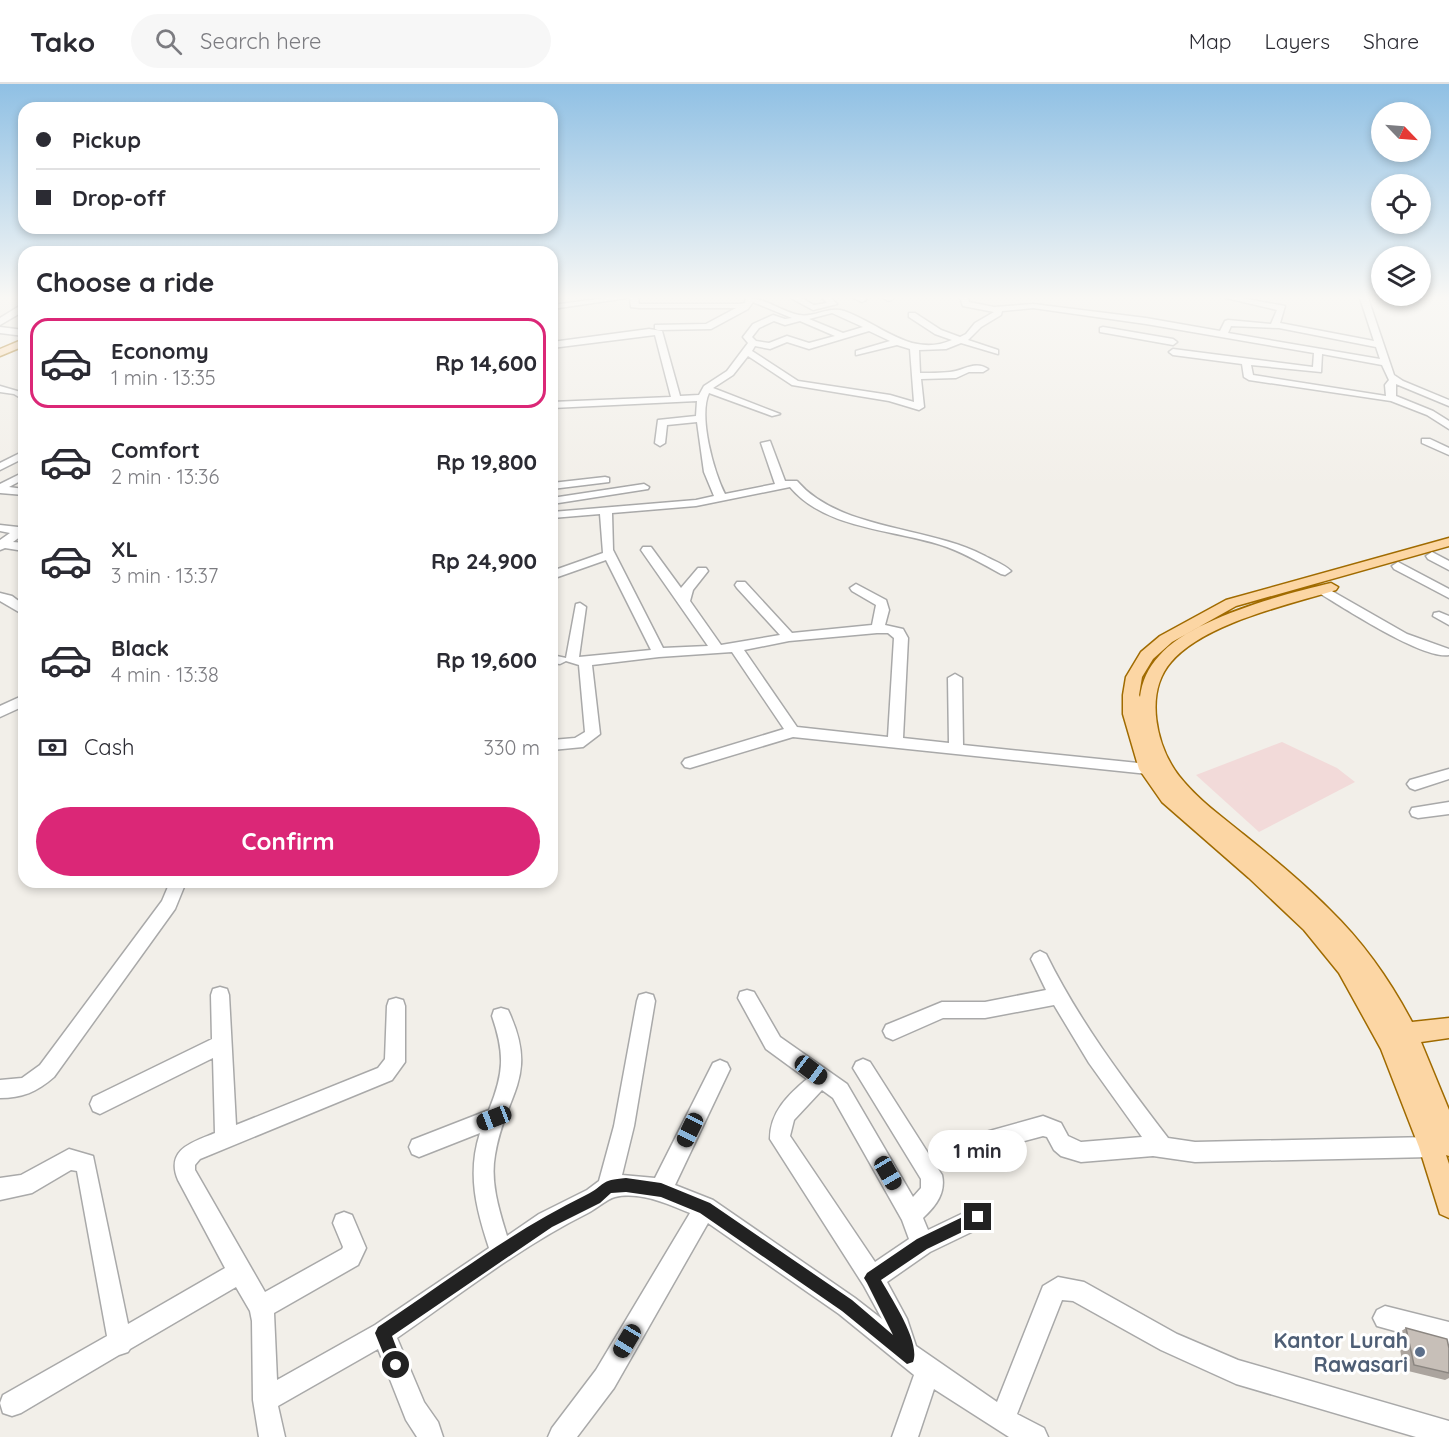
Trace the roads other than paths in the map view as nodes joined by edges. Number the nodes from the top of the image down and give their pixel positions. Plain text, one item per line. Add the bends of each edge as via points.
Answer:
1 (666, 361) edge
2 (739, 361) edge
3 (762, 361) edge
4 (915, 361) edge
5 (1240, 361) edge
6 (1317, 361) edge
7 (1376, 361) edge
8 (1246, 362) junction
9 (1387, 363) joint
10 (983, 369) dead end
11 (916, 376) junction
12 (1394, 380) junction
13 (0, 389) edge
14 (18, 391) edge
15 (704, 393) junction
16 (1391, 398) junction
17 (676, 399) junction
18 (1449, 403) edge
19 (558, 405) edge
20 (775, 414) dead end
21 (701, 419) junction
22 (1449, 426) edge
23 (1426, 441) dead end
24 (660, 443) dead end
25 (766, 443) dead end
26 (1449, 452) edge
27 (18, 458) edge
28 (0, 468) edge
29 (18, 478) edge
30 (605, 480) dead end
31 (558, 485) edge
32 (781, 486) junction
33 (0, 489) edge
34 (18, 491) edge
35 (721, 498) junction
36 (558, 500) edge
37 (651, 506) junction
38 (606, 510) junction
39 (558, 514) edge
40 (0, 528) edge
41 (18, 530) edge
42 (18, 533) edge
43 (1449, 542) edge
44 (1, 545) edge
45 (18, 547) edge
46 (647, 550) dead end
47 (1429, 554) edge
48 (609, 555) junction
49 (1398, 566) junction
50 (1449, 566) edge
51 (702, 570) dead end
52 (1005, 571) dead end
53 (558, 573) edge
54 (741, 585) dead end
55 (856, 588) dead end
56 (1323, 590) junction
57 (1449, 594) edge
58 (4, 598) edge
59 (684, 601) junction
60 (18, 607) edge
61 (580, 607) dead end
62 (877, 629) junction
63 (789, 637) junction
64 (735, 648) junction
65 (717, 649) junction
66 (1445, 652) dead end
67 (659, 653) junction
68 (585, 662) junction
69 (955, 678) dead end
70 (18, 703) edge
71 (0, 712) edge
72 (793, 732) junction
73 (895, 742) junction
74 (558, 745) edge
75 (957, 749) junction
76 (690, 763) dead end
77 (1148, 769) junction
78 (1449, 774) edge
79 (1415, 784) dead end
80 (1449, 808) edge
81 (1418, 812) dead end
82 (176, 888) edge
83 (1040, 958) dead end
84 (220, 994) dead end
85 (1057, 996) junction
86 (747, 998) dead end
87 (646, 1001) dead end
88 (396, 1006) dead end
89 (501, 1016) dead end
90 (1449, 1028) edge
91 (893, 1031) dead end
92 (1400, 1039) junction
93 (1449, 1039) edge
94 (222, 1044) junction
95 (863, 1068) dead end
96 (720, 1069) dead end
97 (821, 1078) junction
98 (0, 1089) edge
99 (100, 1104) dead end
100 (494, 1118) junction
101 (226, 1138) junction
102 (1440, 1145) edge
103 (418, 1147) dead end
104 (964, 1147) dead end
105 (1163, 1148) junction
106 (608, 1187) junction
107 (0, 1189) edge
108 (661, 1190) junction
109 (1449, 1205) edge
110 (705, 1208) junction
111 (911, 1214) junction
112 (978, 1217) dead end
113 (344, 1222) dead end
114 (922, 1244) junction
115 (501, 1252) junction
116 (240, 1272) junction
117 (872, 1278) junction
118 (261, 1307) junction
119 (1384, 1318) dead end
120 (383, 1333) junction
121 (1449, 1334) edge
122 (120, 1344) junction
123 (907, 1356) junction
124 (928, 1371) junction
125 (266, 1400) junction
126 (12, 1404) dead end
127 (1002, 1420) junction
128 (1449, 1434) edge
129 (272, 1437) edge
130 (430, 1437) edge
131 (561, 1437) edge
132 (905, 1437) edge
133 (1035, 1437) edge

1 - 17 street
2 - 15 street via 729,375
3 - 11 street via 795,383 890,398 919,407
4 - 11 street
5 - 8 street
6 - 8 street via 1317,370
7 - 9 street
8 - 16 street via 1251,379
9 - 12 street
10 - 11 street via 967,369 956,375
12 - 16 street via 1390,385
12 - 18 street
13 - 14 street
15 - 17 street
15 - 20 street
15 - 21 street
16 - 22 street via 1430,413
17 - 19 street
21 - 24 street via 662,423
21 - 35 street via 709,472
23 - 26 street
25 - 32 street
27 - 28 street
29 - 33 street
30 - 31 street
32 - 35 street
32 - 52 street via 794,483 801,495 829,512 951,545
33 - 34 street
35 - 37 street
36 - 37 street via 644,484
37 - 38 street
38 - 39 street
38 - 48 street
40 - 41 street
42 - 44 street
43 - 47 main road
44 - 45 street
46 - 59 street
47 - 49 main road
47 - 50 street
47 - 77 main road via 1231,603 1166,639 1147,656 1134,677 1131,695 1132,714
48 - 53 street
48 - 67 street
49 - 56 main road
49 - 57 street
51 - 59 street via 687,589
54 - 63 street
55 - 62 street via 882,603
56 - 66 street via 1402,637
56 - 92 main road via 1238,616 1178,646 1149,681 1148,716 1164,767 1183,793 1268,865 1346,939 1364,963
58 - 60 street
59 - 65 street
61 - 68 street via 572,660
62 - 63 street
62 - 73 street via 898,632 901,638
63 - 64 street
64 - 65 street
64 - 72 street
65 - 67 street
67 - 68 street
68 - 74 street via 593,734 578,743
69 - 75 street
70 - 71 street
72 - 73 street
72 - 76 street
73 - 75 street
75 - 77 street
77 - 92 main road via 1169,797 1311,924
78 - 79 street
80 - 81 street
82 - 98 street via 169,904 47,1071 22,1089
83 - 85 street
84 - 94 street
85 - 91 street via 985,1010 942,1010
85 - 105 street via 1096,1059
86 - 97 street via 772,1043
87 - 106 street via 624,1126
88 - 101 street via 395,1062 385,1074
89 - 100 street via 512,1051 511,1067
90 - 92 main road
92 - 93 main road
92 - 102 main road
94 - 99 street
94 - 101 street
95 - 111 street via 934,1184 933,1192
96 - 108 street
97 - 111 street via 840,1091
97 - 117 street via 784,1117 778,1127 780,1139
100 - 103 street
100 - 115 street via 484,1158 486,1205
101 - 116 street via 193,1152 183,1164
102 - 105 street via 1195,1152
102 - 109 main road
104 - 105 street via 1042,1126 1054,1130 1068,1149 1081,1152
106 - 108 street via 626,1185
106 - 115 street
107 - 122 street via 24,1185 69,1159 86,1163
108 - 110 street
110 - 123 street via 847,1306
110 - 131 street via 604,1378
111 - 114 street
112 - 114 street
113 - 118 street via 355,1248 350,1257
114 - 117 street
115 - 120 street
116 - 118 street
116 - 122 street
117 - 123 street via 899,1327
118 - 125 street
119 - 121 street
120 - 125 street
120 - 130 street via 415,1412
122 - 126 street
123 - 124 street
124 - 127 street
124 - 132 street
125 - 129 street
127 - 128 street via 1051,1294 1058,1288 1076,1290 1169,1342 1236,1372
127 - 133 street

